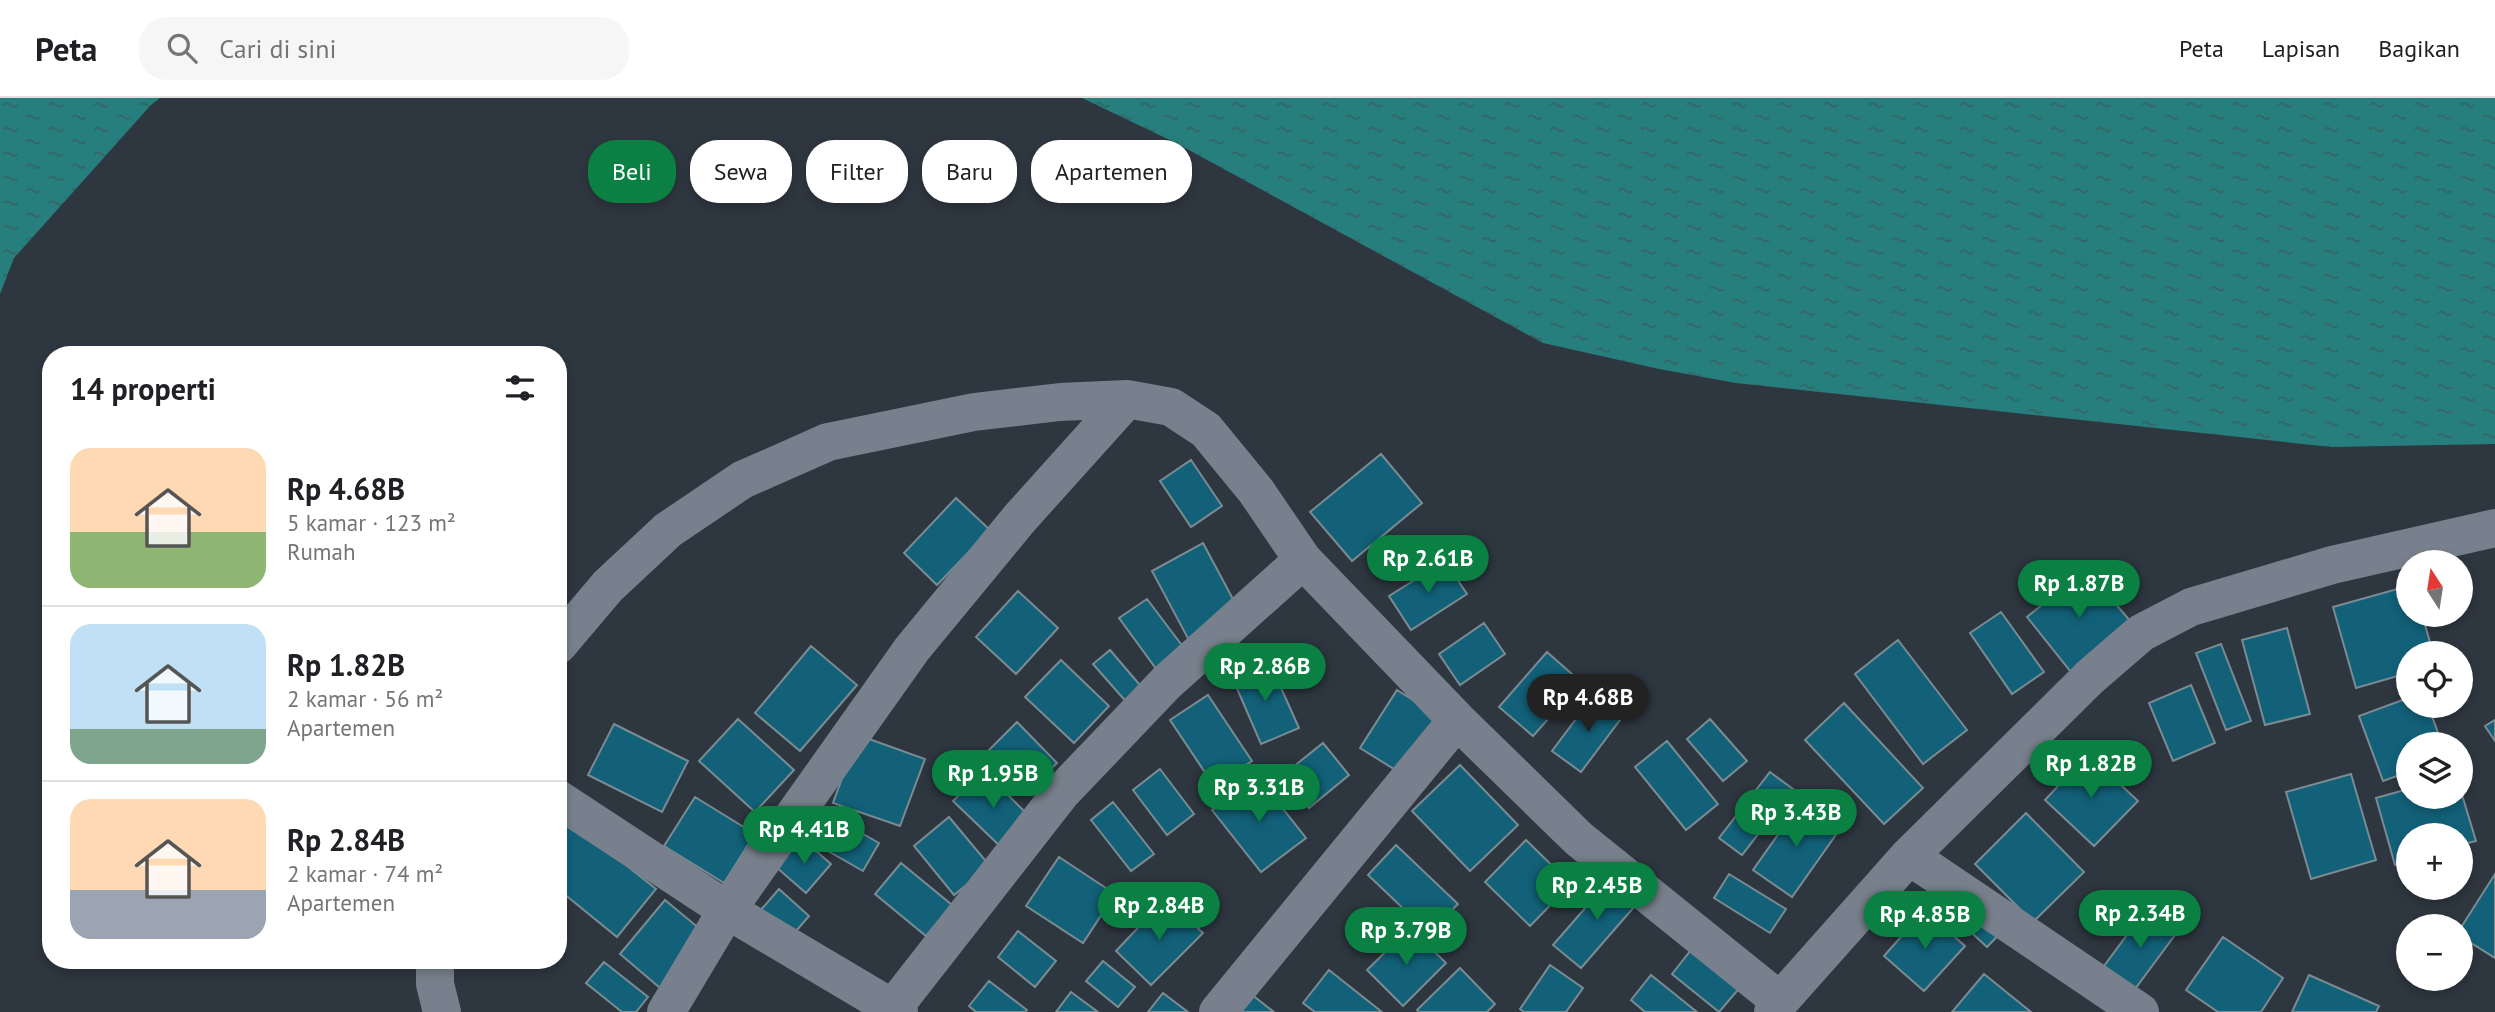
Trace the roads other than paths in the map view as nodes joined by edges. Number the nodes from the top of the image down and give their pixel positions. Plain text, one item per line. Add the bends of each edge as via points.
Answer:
1 (1127, 399) junction
2 (2495, 528) edge
3 (1303, 560) junction
4 (567, 634) edge
5 (1457, 720) junction
6 (567, 805) edge
7 (1909, 856) junction
8 (727, 910) junction
9 (435, 969) edge
10 (1776, 1007) edge
11 (894, 1010) edge
12 (442, 1012) edge
13 (666, 1012) edge
14 (1218, 1012) edge
15 (2140, 1012) edge

1 - 3 street via 1171,407 1206,430 1256,491
1 - 4 street via 974,412 828,442 742,480 668,530 608,586
1 - 8 street via 1020,518 912,649
2 - 7 street via 2332,565 2191,607 2141,633 2090,677
3 - 5 street
3 - 11 street via 1167,682 1061,793
5 - 10 street via 1579,839
5 - 14 street
6 - 8 street
7 - 10 street
7 - 15 street
8 - 11 street
8 - 13 street
9 - 12 street

